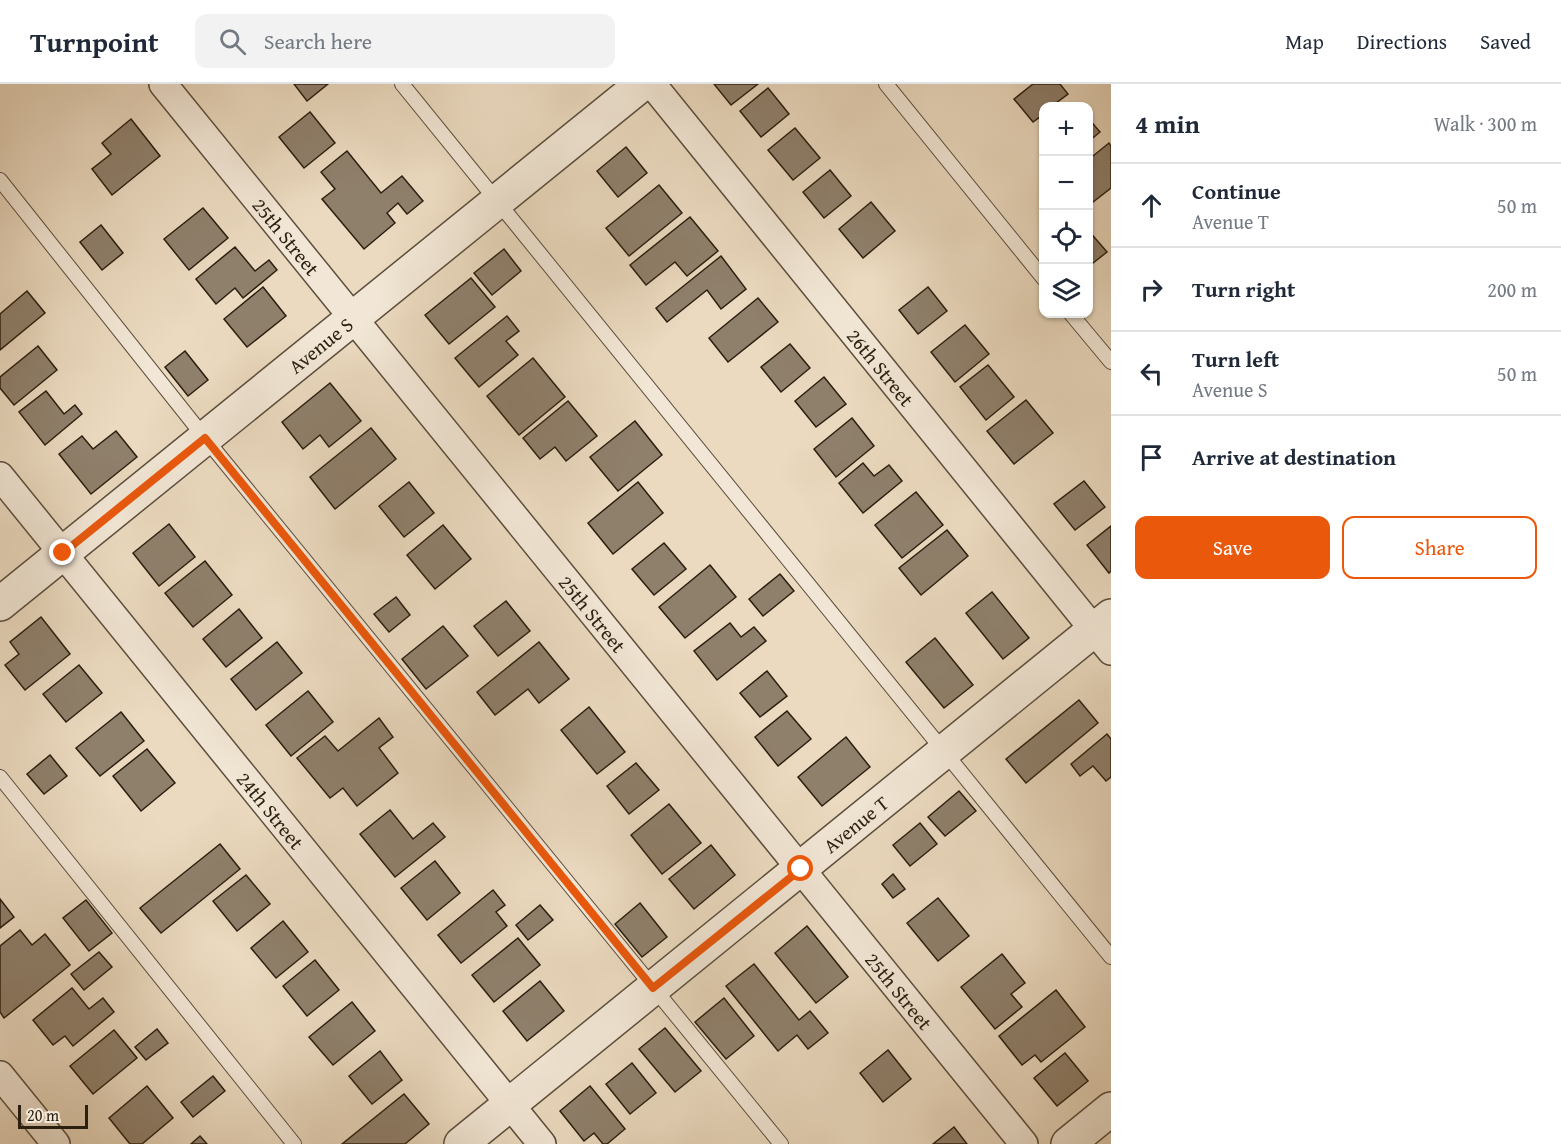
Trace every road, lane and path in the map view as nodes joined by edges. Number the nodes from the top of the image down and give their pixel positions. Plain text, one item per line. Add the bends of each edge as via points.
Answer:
1 (163, 84) edge
2 (402, 84) edge
3 (642, 84) edge
4 (652, 84) edge
5 (886, 84) edge
6 (0, 180) edge
7 (497, 201) junction
8 (1039, 273) edge
9 (353, 318) junction
10 (1074, 318) edge
11 (1111, 362) edge
12 (205, 438) junction
13 (0, 476) edge
14 (63, 553) junction
15 (0, 604) edge
16 (1105, 632) edge
17 (945, 751) junction
18 (0, 777) edge
19 (801, 869) junction
20 (1111, 957) edge
21 (653, 988) junction
22 (0, 1075) edge
23 (510, 1105) junction
24 (1111, 1109) edge
25 (56, 1144) edge
26 (294, 1144) edge
27 (461, 1144) edge
28 (542, 1144) edge
29 (781, 1144) edge
30 (1024, 1144) edge
31 (1068, 1144) edge

1 - 9 street, 25th Street
2 - 7 lane
3 - 7 street, Avenue S
4 - 16 street, 26th Street
5 - 8 lane
6 - 12 lane
7 - 9 street, Avenue S
7 - 17 lane
9 - 12 street, Avenue S
9 - 19 street, 25th Street
10 - 11 lane
12 - 14 street, Avenue S
12 - 21 lane
13 - 14 street, 24th Street
14 - 15 street, Avenue S
14 - 23 street, 24th Street
16 - 17 street, Avenue T
17 - 19 street, Avenue T
17 - 20 lane
18 - 26 lane
19 - 21 street, Avenue T
19 - 30 street, 25th Street
21 - 23 street, Avenue T
21 - 29 lane
22 - 25 street
23 - 27 street, Avenue T
23 - 28 street, 24th Street
24 - 31 street

